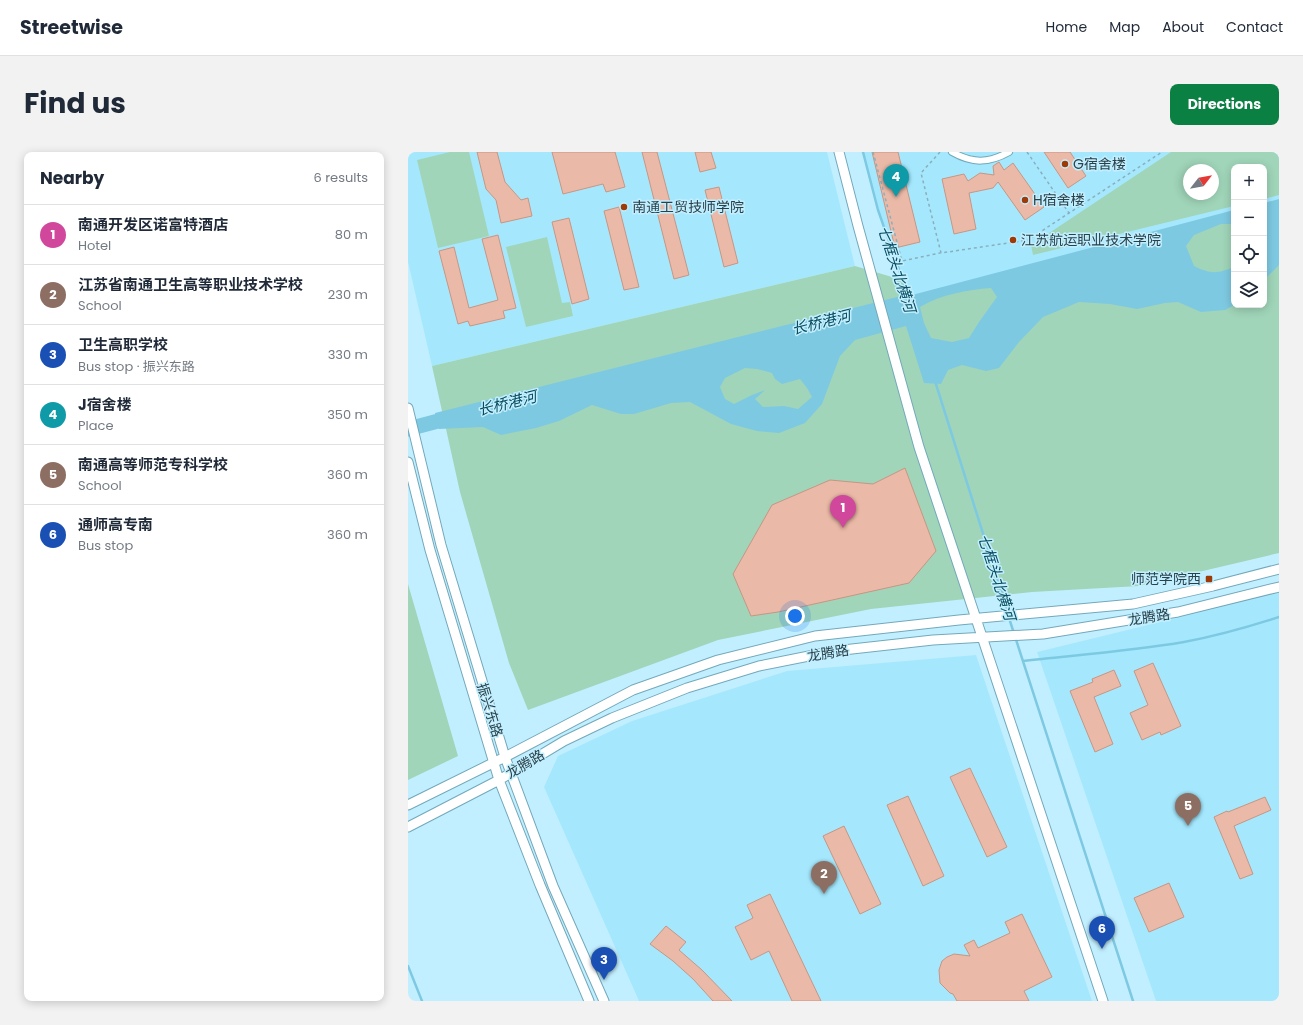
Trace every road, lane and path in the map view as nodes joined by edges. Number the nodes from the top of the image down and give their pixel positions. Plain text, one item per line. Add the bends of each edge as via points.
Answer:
1 (839, 152) edge
2 (873, 152) edge
3 (940, 152) edge
4 (952, 152) edge
5 (1009, 152) edge
6 (1028, 152) edge
7 (1154, 152) edge
8 (1162, 152) edge
9 (1156, 156) junction
10 (1069, 213) junction
11 (941, 253) junction
12 (408, 408) edge
13 (408, 462) edge
14 (1279, 569) edge
15 (1279, 587) edge
16 (977, 618) junction
17 (984, 637) junction
18 (505, 757) junction
19 (494, 762) junction
20 (511, 773) junction
21 (499, 780) junction
22 (408, 805) edge
23 (408, 827) edge
24 (589, 1001) edge
25 (604, 1001) edge
26 (1103, 1001) edge

1 - 16 main road via 919,447
2 - 11 path via 902,261
3 - 11 path via 921,173
4 - 5 street via 972,160 988,161
6 - 10 path
7 - 9 path
8 - 9 path
9 - 10 path
10 - 11 path via 1028,240
12 - 18 main road, 振兴东路 via 442,545
13 - 19 main road, 振兴东路 via 430,550
14 - 16 main road, 龙腾路 via 1133,604
15 - 17 main road, 龙腾路 via 1178,612 1043,634
16 - 17 main road
16 - 18 main road, 龙腾路 via 814,636 718,660 633,690
17 - 20 main road, 龙腾路 via 834,651 759,666 687,688 612,718 564,741
17 - 26 main road
18 - 19 main road, 龙腾路
18 - 20 main road, 振兴东路
19 - 21 main road, 振兴东路
19 - 22 main road, 龙腾路
20 - 21 main road, 龙腾路
20 - 25 main road, 振兴东路 via 553,886
21 - 23 main road, 龙腾路
21 - 24 main road, 振兴东路

